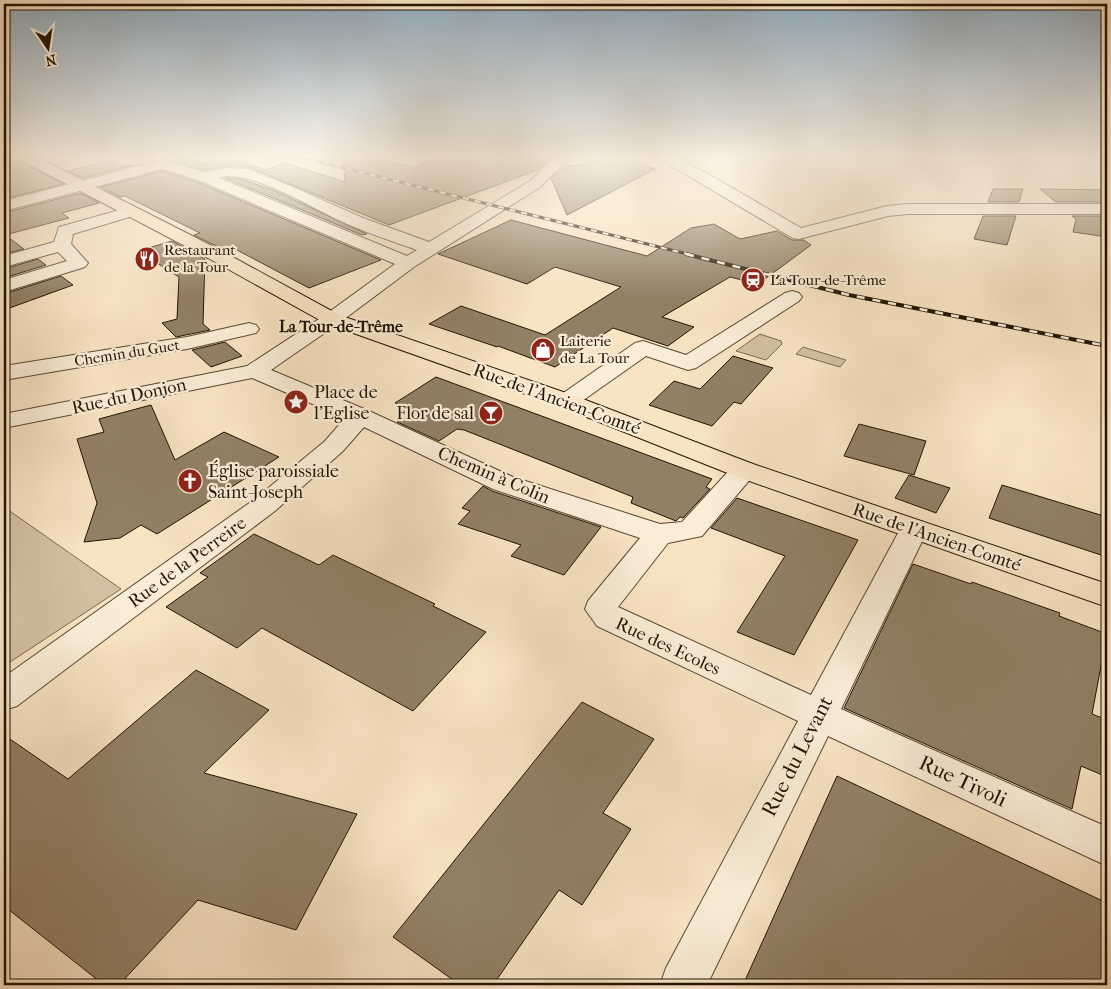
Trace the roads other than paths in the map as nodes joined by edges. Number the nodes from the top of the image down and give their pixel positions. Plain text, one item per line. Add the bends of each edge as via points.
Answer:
1 (113, 203) edge
2 (265, 203) edge
3 (316, 203) edge
4 (504, 203) edge
5 (748, 203) edge
6 (1107, 209) edge
7 (130, 212) junction
8 (62, 245) junction
9 (431, 249) junction
10 (4, 262) edge
11 (408, 263) junction
12 (4, 286) edge
13 (792, 297) dead end
14 (332, 318) junction
15 (249, 329) dead end
16 (254, 371) junction
17 (4, 373) edge
18 (567, 401) junction
19 (360, 416) junction
20 (4, 421) edge
21 (744, 470) junction
22 (914, 528) junction
23 (660, 534) junction
24 (1107, 596) edge
25 (4, 696) edge
26 (818, 715) junction
27 (1107, 847) edge
28 (683, 985) edge

1 - 7 main road, Rue de l'Ancien-Comté
2 - 11 street
3 - 9 street
4 - 9 street
5 - 6 street via 799,234 887,211 908,209
7 - 8 street via 65,231
7 - 14 main road, Rue de l'Ancien-Comté
8 - 10 street
8 - 12 street via 79,263
9 - 11 street
11 - 14 street
13 - 18 street via 688,362 643,348
14 - 16 street
14 - 18 main road, Rue de l'Ancien-Comté
15 - 17 street, Chemin du Guet via 187,343
16 - 19 street
16 - 20 street, Rue du Donjon
18 - 21 main road, Rue de l'Ancien-Comté
19 - 23 street, Chemin à Colin via 503,483
19 - 25 street, Rue de la Perreire via 334,446 265,505
21 - 22 main road, Rue de l'Ancien-Comté
21 - 23 street via 692,529
22 - 24 main road, Rue de l'Ancien-Comté
22 - 26 street, Rue du Levant
23 - 26 street, Rue des Ecoles via 604,601 601,609 604,613 622,626
26 - 27 street, Rue Tivoli
26 - 28 street, Rue du Levant

